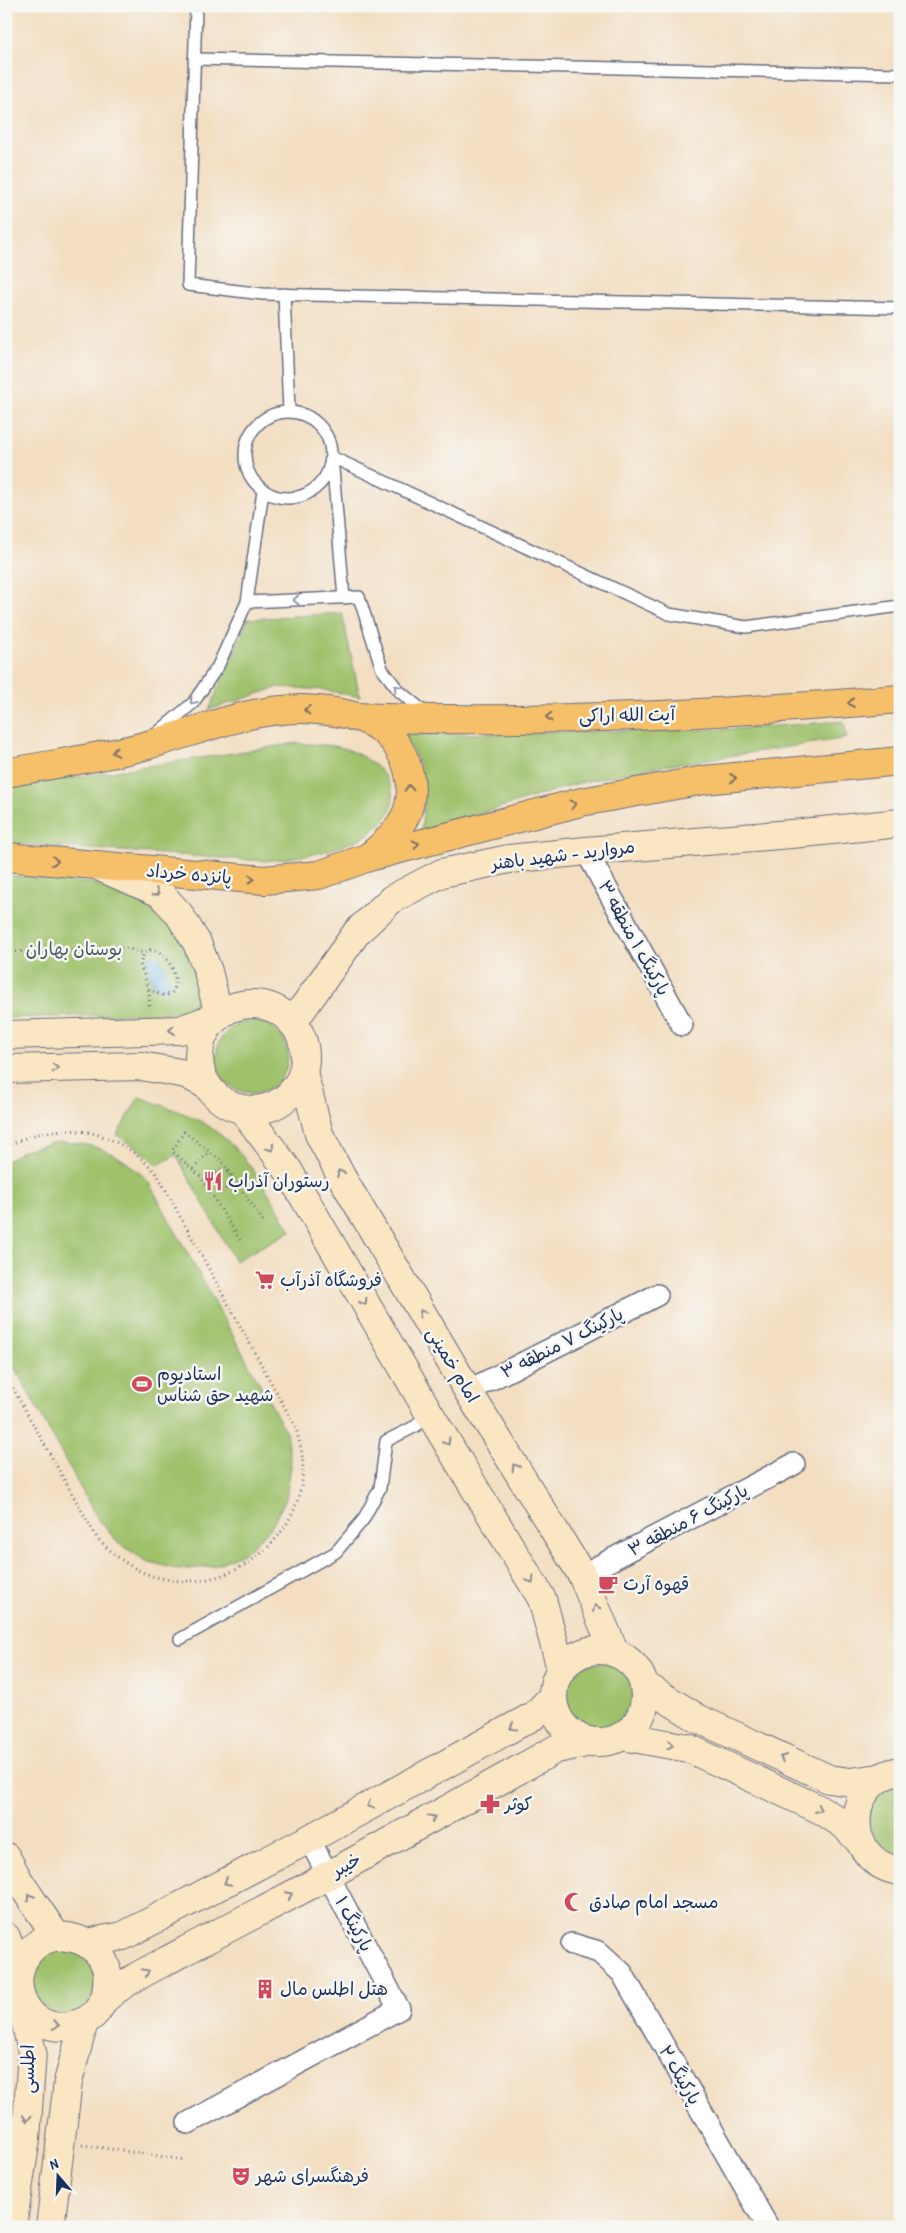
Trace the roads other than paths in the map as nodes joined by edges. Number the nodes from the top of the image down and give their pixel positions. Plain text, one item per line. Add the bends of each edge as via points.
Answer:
1 (196, 6) edge
2 (194, 59) junction
3 (900, 74) edge
4 (284, 294) junction
5 (900, 308) edge
6 (288, 411) junction
7 (332, 457) junction
8 (264, 491) junction
9 (344, 598) junction
10 (247, 602) junction
11 (900, 606) edge
12 (900, 699) edge
13 (355, 717) junction
14 (434, 720) junction
15 (142, 747) junction
16 (900, 761) edge
17 (6, 772) edge
18 (900, 823) edge
19 (586, 850) junction
20 (6, 856) edge
21 (369, 856) junction
22 (96, 865) junction
23 (219, 1016) junction
24 (293, 1022) junction
25 (682, 1025) dead end
26 (6, 1035) edge
27 (6, 1069) edge
28 (303, 1072) junction
29 (208, 1086) junction
30 (242, 1109) junction
31 (656, 1295) dead end
32 (468, 1391) junction
33 (428, 1412) junction
34 (794, 1464) dead end
35 (582, 1575) junction
36 (180, 1639) dead end
37 (615, 1653) junction
38 (561, 1669) junction
39 (644, 1684) junction
40 (551, 1698) junction
41 (622, 1736) junction
42 (591, 1742) junction
43 (889, 1775) edge
44 (309, 1839) junction
45 (862, 1844) junction
46 (6, 1857) edge
47 (899, 1872) edge
48 (328, 1875) junction
49 (57, 1936) junction
50 (6, 1937) edge
51 (87, 1943) junction
52 (572, 1944) dead end
53 (18, 1974) junction
54 (105, 1999) junction
55 (21, 2001) junction
56 (84, 2022) junction
57 (188, 2123) dead end
58 (12, 2227) edge
59 (50, 2227) edge
60 (768, 2227) edge

1 - 2 lane
2 - 3 lane
2 - 4 lane via 188,285
4 - 5 lane
4 - 6 lane
6 - 7 lane via 315,420 325,430
6 - 8 lane via 275,413 263,420 253,429 247,442 247,469
7 - 8 lane via 323,482 313,491 288,498
7 - 9 lane
7 - 11 lane via 669,614 746,627
8 - 10 lane
9 -> 10 lane
14 -> 9 lane via 399,691 382,668 359,598
10 -> 15 lane via 218,666 193,703
12 -> 14 main road, آیت الله اراکی via 718,713
13 - 14 main road, آیت الله اراکی
13 -> 15 main road via 320,710 275,711
21 -> 13 main road via 399,827 409,806 408,770 404,756 386,734 376,725
15 -> 17 main road
21 -> 16 main road via 590,800 704,780
18 - 19 street, مروارید - شهید باهنر
19 - 24 street, مروارید - شهید باهنر via 509,859 442,873 392,900 356,932
19 - 25 street, پارکینگ ۱ منطقه ۳
20 -> 22 main road, پانزده خرداد
22 -> 21 main road, پانزده خرداد via 264,880 319,875
22 -> 23 street via 160,893 179,914 197,943 208,971
23 - 24 street via 237,1006 257,1004 283,1013
23 -> 26 street via 180,1030
23 - 29 street via 208,1028 199,1057
24 - 28 street via 304,1045 306,1059
27 -> 29 street via 140,1066 186,1074
28 - 30 street via 286,1098 265,1108
32 -> 28 street, امام خمینی via 319,1134
29 - 30 street via 219,1098
30 -> 33 street via 288,1170
31 - 32 street, پارکینگ ۷ منطقه ۳
35 -> 32 street, امام خمینی
33 - 36 lane via 416,1426 386,1441 380,1488 362,1520 336,1552
33 -> 38 street via 542,1598
34 - 35 street, پارکینگ ۶ منطقه ۳
37 -> 35 street, امام خمینی
37 - 38 street via 585,1652 572,1658
37 - 39 street via 628,1660
38 - 40 street
39 - 41 street via 642,1714
43 -> 39 street via 850,1782 828,1779 700,1719
40 - 42 street via 564,1727 576,1737
40 -> 44 street via 535,1715
41 - 42 street via 607,1742
41 -> 45 street via 688,1748 823,1811 844,1825
48 -> 42 street, خیبر via 556,1749
43 - 45 street via 868,1789 858,1808 857,1830
44 - 48 street, پارکینگ ۱
44 -> 51 street via 124,1936
45 - 47 street via 883,1866
49 -> 46 street
54 -> 48 street, خیبر via 138,1976
48 - 57 street, پارکینگ ۱ via 399,2009
49 - 51 street
49 - 53 street via 31,1949 22,1960
50 - 53 street
51 - 54 street via 99,1954 106,1968
52 - 60 street, پارکینگ ۲ via 599,1952 622,1973
53 - 55 street
54 - 56 street
55 -> 56 street via 42,2022 55,2026
55 -> 58 street, اطلسی via 32,2052 26,2139
56 - 59 street via 68,2082

